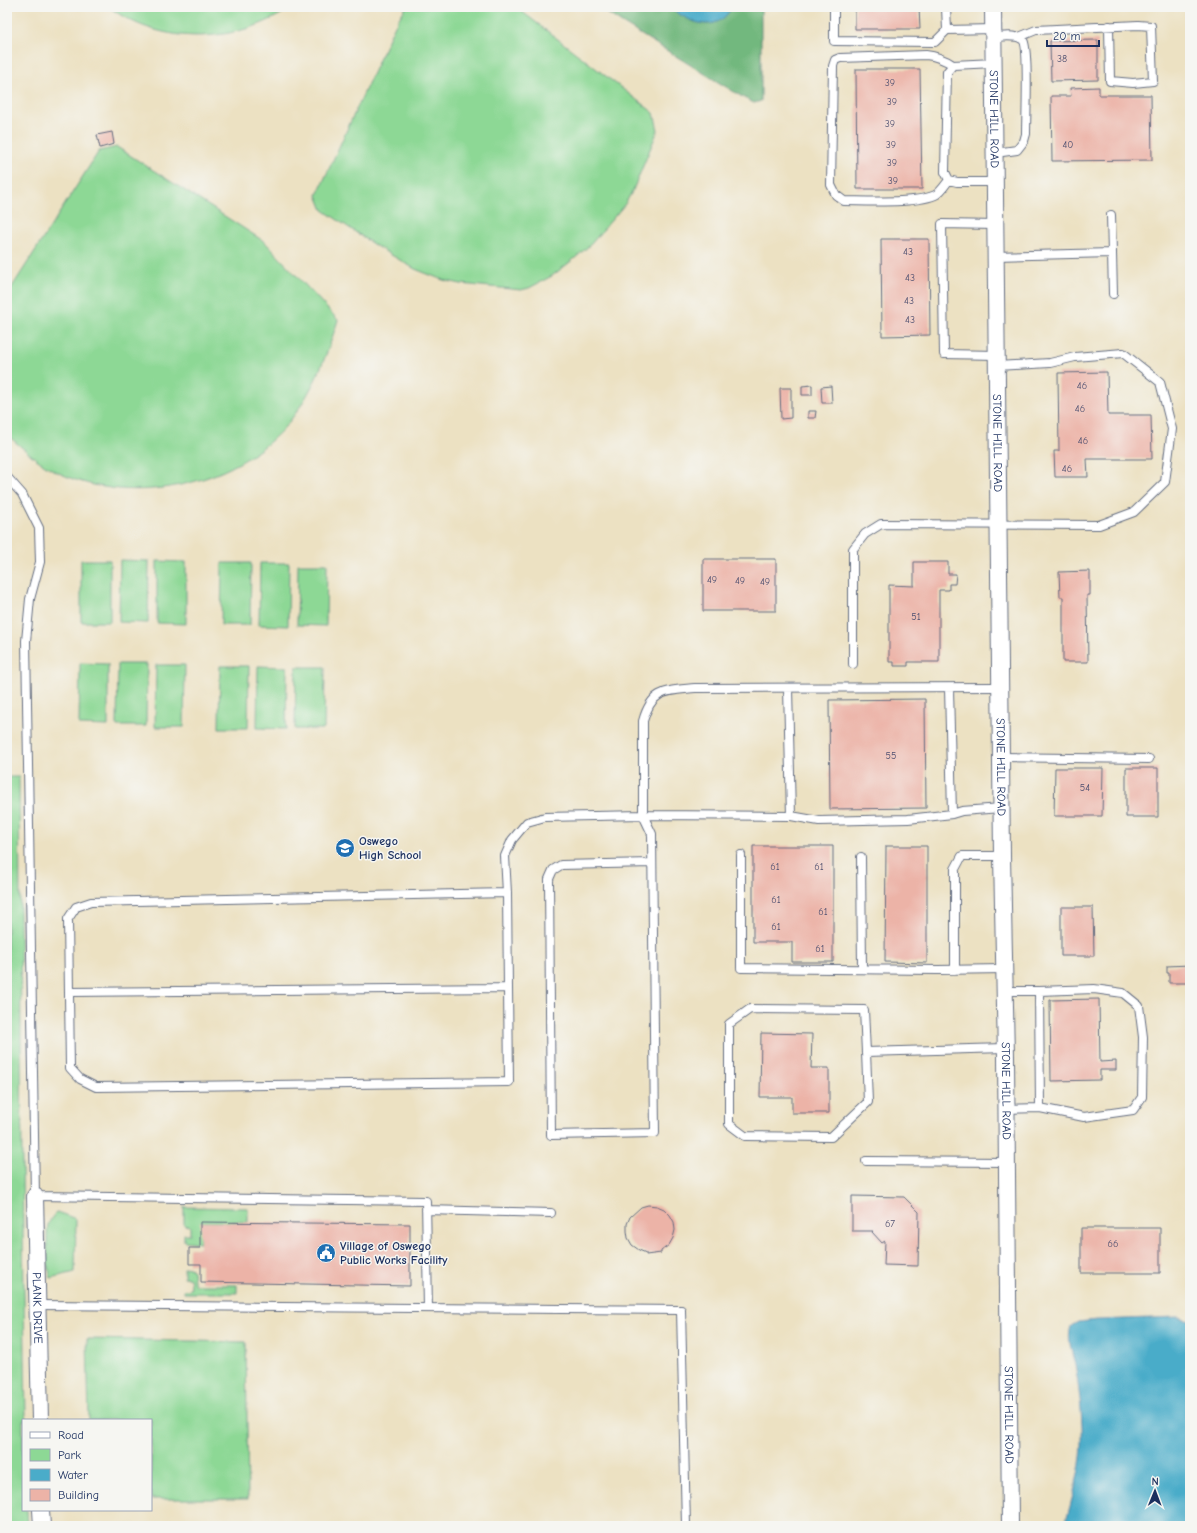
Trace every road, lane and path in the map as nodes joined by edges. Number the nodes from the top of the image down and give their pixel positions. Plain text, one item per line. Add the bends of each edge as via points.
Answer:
1 (834, 7) edge
2 (946, 7) edge
3 (992, 7) edge
4 (1109, 26) junction
5 (947, 30) junction
6 (993, 33) junction
7 (1022, 39) junction
8 (994, 63) junction
9 (953, 65) junction
10 (995, 153) junction
11 (949, 180) junction
12 (995, 182) junction
13 (1111, 215) dead end
14 (996, 225) junction
15 (1112, 253) junction
16 (996, 256) junction
17 (1113, 294) dead end
18 (997, 360) junction
19 (7, 477) edge
20 (999, 525) junction
21 (853, 664) dead end
22 (1000, 687) junction
23 (788, 688) junction
24 (950, 688) junction
25 (1001, 757) junction
26 (1149, 759) dead end
27 (1001, 808) junction
28 (952, 814) junction
29 (643, 815) junction
30 (791, 816) junction
31 (741, 855) dead end
32 (1002, 856) junction
33 (861, 857) dead end
34 (652, 863) junction
35 (507, 894) junction
36 (862, 969) junction
37 (1004, 969) junction
38 (955, 970) junction
39 (508, 988) junction
40 (1005, 991) junction
41 (1039, 991) junction
42 (69, 992) junction
43 (1006, 1048) junction
44 (866, 1052) junction
45 (1040, 1108) junction
46 (1005, 1109) junction
47 (866, 1161) dead end
48 (1006, 1162) junction
49 (35, 1196) junction
50 (426, 1210) junction
51 (551, 1213) dead end
52 (38, 1305) junction
53 (428, 1308) junction
54 (40, 1419) edge
55 (41, 1511) edge
56 (42, 1526) edge
57 (686, 1526) edge
58 (1010, 1526) edge

1 - 5 lane via 834,41 935,42
2 - 5 lane
3 - 6 street, STONE HILL ROAD
4 - 4 lane via 1110,82 1153,81 1151,26
4 - 7 lane via 1036,30
5 - 6 lane
6 - 7 lane
6 - 8 street, STONE HILL ROAD
7 - 10 lane via 1026,47 1026,134 1017,150
8 - 9 lane
8 - 10 street, STONE HILL ROAD
9 - 11 lane via 947,72 945,172
9 - 11 lane via 926,55 840,58 834,60 833,66 831,185 836,195 844,201 918,200 936,194
10 - 12 street, STONE HILL ROAD
11 - 12 lane
12 - 14 street, STONE HILL ROAD
13 - 15 lane
14 - 16 street, STONE HILL ROAD
14 - 18 lane via 942,224 944,354
15 - 16 lane
15 - 17 lane
16 - 18 street, STONE HILL ROAD
18 - 20 street, STONE HILL ROAD
18 - 20 lane via 1050,363 1075,357 1123,353 1160,382 1172,429 1165,482 1134,512 1099,525
19 - 49 lane via 22,494 39,528 40,562 30,599 26,641
20 - 21 lane via 881,524 865,534 853,549
20 - 22 street, STONE HILL ROAD
22 - 24 lane
22 - 25 street, STONE HILL ROAD
23 - 24 lane
23 - 29 lane via 695,688 667,690 656,696 647,707 643,721
23 - 30 lane
24 - 28 lane
25 - 26 lane
25 - 27 street, STONE HILL ROAD
27 - 28 lane
27 - 32 street, STONE HILL ROAD
28 - 30 lane via 908,819 819,821
29 - 30 lane
29 - 34 lane via 652,834
29 - 35 lane via 546,817 527,822 512,840 505,856
31 - 36 lane via 741,968
32 - 37 street, STONE HILL ROAD
32 - 38 lane via 962,856 955,870
33 - 36 lane
34 - 34 lane via 655,1133 551,1135 549,879 553,870 561,865
35 - 39 lane
35 - 42 lane via 91,902 76,906 68,919
36 - 38 lane
37 - 38 lane
37 - 40 street, STONE HILL ROAD
39 - 42 lane
39 - 42 lane via 509,1082 96,1087 80,1079 70,1068
40 - 41 lane
40 - 43 street, STONE HILL ROAD
41 - 45 lane
41 - 45 lane via 1094,989 1123,993 1139,1006 1143,1037 1142,1097 1133,1110 1084,1117
43 - 44 lane
43 - 46 street, STONE HILL ROAD
44 - 44 lane via 864,1010 750,1009 729,1024 729,1124 745,1136 831,1137 868,1102
45 - 46 lane
46 - 48 street, STONE HILL ROAD
47 - 48 lane
48 - 58 street, STONE HILL ROAD
49 - 50 lane via 426,1201
49 - 52 street, PLANK DRIVE
50 - 51 lane
50 - 53 lane
52 - 53 lane
52 - 54 street, PLANK DRIVE
53 - 57 lane via 680,1310
55 - 56 street

